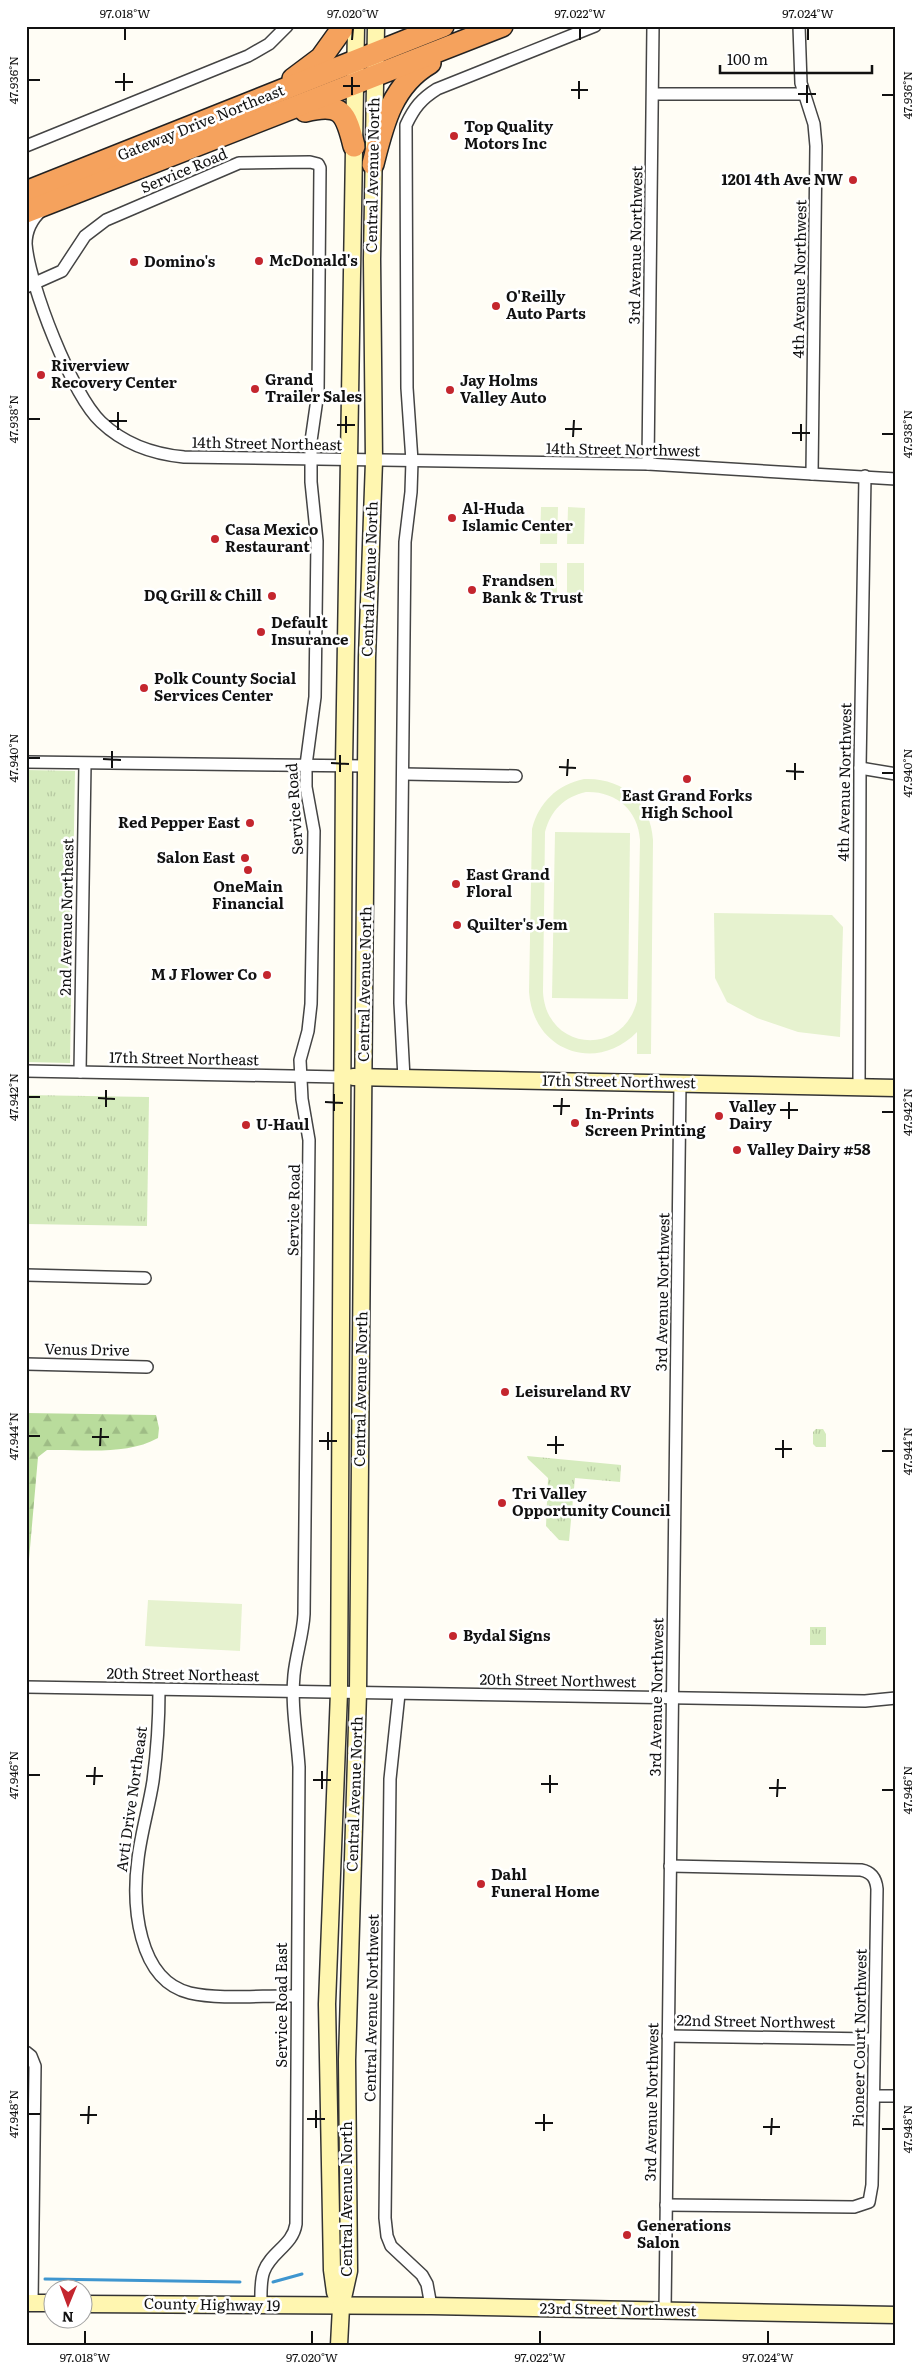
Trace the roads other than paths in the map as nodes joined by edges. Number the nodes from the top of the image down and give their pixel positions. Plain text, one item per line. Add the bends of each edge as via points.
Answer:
1 (287, 26) edge
2 (344, 26) edge
3 (356, 26) edge
4 (376, 26) edge
5 (402, 26) edge
6 (425, 26) edge
7 (443, 26) edge
8 (502, 26) edge
9 (595, 26) edge
10 (653, 26) edge
11 (799, 26) edge
12 (472, 38) junction
13 (362, 67) junction
14 (374, 76) junction
15 (654, 94) junction
16 (803, 94) junction
17 (257, 112) junction
18 (26, 146) edge
19 (354, 146) junction
20 (373, 164) junction
21 (26, 192) edge
22 (50, 202) junction
23 (26, 212) edge
24 (26, 271) edge
25 (30, 285) edge
26 (311, 460) junction
27 (350, 461) junction
28 (374, 461) junction
29 (412, 461) junction
30 (648, 464) junction
31 (812, 474) junction
32 (865, 476) junction
33 (896, 479) edge
34 (26, 762) edge
35 (85, 764) junction
36 (306, 765) junction
37 (344, 766) junction
38 (367, 766) junction
39 (860, 768) junction
40 (402, 774) junction
41 (896, 774) edge
42 (516, 776) dead end
43 (26, 1071) edge
44 (80, 1072) junction
45 (301, 1076) junction
46 (342, 1077) junction
47 (364, 1078) junction
48 (404, 1078) junction
49 (680, 1083) junction
50 (858, 1088) junction
51 (896, 1088) edge
52 (26, 1275) edge
53 (145, 1278) dead end
54 (26, 1364) edge
55 (147, 1367) dead end
56 (26, 1688) edge
57 (159, 1690) junction
58 (293, 1692) junction
59 (339, 1692) junction
60 (358, 1692) junction
61 (399, 1694) junction
62 (673, 1698) junction
63 (896, 1698) edge
64 (670, 1866) junction
65 (297, 1996) junction
66 (668, 2036) junction
67 (874, 2039) junction
68 (26, 2052) edge
69 (874, 2096) junction
70 (896, 2096) edge
71 (666, 2205) junction
72 (29, 2303) edge
73 (42, 2303) edge
74 (92, 2304) edge
75 (262, 2306) junction
76 (430, 2306) junction
77 (341, 2307) junction
78 (665, 2311) junction
79 (896, 2314) edge
80 (339, 2345) edge

1 - 18 street via 269,44 248,56
2 - 17 highway via 321,58
3 - 13 main road
4 - 13 main road
5 - 6 highway
7 - 13 highway
8 - 12 highway
9 - 29 street via 437,89 423,97 406,125 407,388
10 - 15 street, 3rd Avenue Northwest
11 - 16 street, 4th Avenue Northwest
12 - 14 highway, Gateway Drive Northeast
12 - 20 highway via 408,78 390,105
13 - 14 highway, Gateway Drive Northeast
13 - 17 highway, Gateway Drive Northeast
13 - 19 main road, Central Avenue North
14 - 20 main road, Central Avenue North
15 - 16 street
15 - 30 street, 3rd Avenue Northwest
16 - 31 street, 4th Avenue Northwest via 814,124 816,146
17 - 19 highway via 332,107 344,114
17 - 21 highway, Gateway Drive Northeast
17 - 22 highway, Gateway Drive Northeast
19 - 27 main road, Central Avenue North
20 - 28 main road, Central Avenue North
22 - 23 highway, Gateway Drive Northeast
22 - 25 street via 27,233
24 - 25 street
25 - 26 street, 14th Street Northeast via 72,380 99,421 124,440 162,454 184,457
25 - 26 street, Service Road via 62,270 81,241 106,220 239,163 318,164 318,392
26 - 27 street, 14th Street Northeast
26 - 36 street, Service Road via 317,541 315,683
27 - 28 street, 14th Street Northwest
27 - 37 main road, Central Avenue North
28 - 29 street, 14th Street Northwest
28 - 38 main road, Central Avenue North
29 - 30 street, 14th Street Northwest
29 - 40 street via 405,542
30 - 31 street, 14th Street Northwest
31 - 32 street, 14th Street Northwest
32 - 33 street, 14th Street Northwest
32 - 39 street, 4th Avenue Northwest
34 - 35 street
35 - 36 street
35 - 44 street, 2nd Avenue Northeast
36 - 37 street
36 - 45 street, Service Road via 306,787 314,831 311,1004 301,1054
37 - 38 street
37 - 46 main road, Central Avenue North
38 - 47 main road, Central Avenue North
39 - 41 street
39 - 50 street, 4th Avenue Northwest
40 - 42 street
40 - 48 street via 400,1003
43 - 44 street, 17th Street Northeast
44 - 45 street, 17th Street Northeast
45 - 46 street, 17th Street Northeast
45 - 58 street, Service Road via 310,1140 304,1614
46 - 47 main road, 17th Street Northwest
46 - 59 main road, Central Avenue North
47 - 48 main road, 17th Street Northwest
47 - 60 main road, Central Avenue North
48 - 49 main road, 17th Street Northwest
49 - 50 main road, 17th Street Northwest
49 - 62 street, 3rd Avenue Northwest
50 - 51 main road, 17th Street Northwest
52 - 53 street
54 - 55 street, Venus Drive
56 - 57 street, 20th Street Northeast
57 - 58 street, 20th Street Northeast
57 - 65 street, Avti Drive Northeast via 156,1755 136,1882 148,1957 165,1979 190,1993
58 - 59 street, 20th Street Northeast
58 - 65 street, Service Road East via 299,1767
59 - 60 street, 20th Street Northwest
59 - 77 main road, Central Avenue North via 327,2004 332,2270
60 - 61 street, 20th Street Northwest
60 - 77 main road, Central Avenue North via 347,2060 349,2271
61 - 62 street, 20th Street Northwest
61 - 76 street, Central Avenue Northwest via 390,1779 385,2218 391,2246 422,2275 427,2284
62 - 63 street, 20th Street Northwest via 866,1701
62 - 64 street, 3rd Avenue Northwest
64 - 66 street, 3rd Avenue Northwest
64 - 67 street, Pioneer Court Northwest via 856,1870 872,1875 877,1890
65 - 75 street, Service Road East via 295,2234 263,2272
66 - 67 street, 22nd Street Northwest
66 - 71 street, 3rd Avenue Northwest
67 - 69 street, Pioneer Court Northwest
68 - 72 street via 35,2066
69 - 70 street
69 - 71 street, Pioneer Court Northwest via 872,2194 866,2204 854,2207
71 - 78 street, 3rd Avenue Northwest
72 - 73 main road
74 - 75 main road, County Highway 19
75 - 77 main road, County Highway 19
76 - 77 main road, 23rd Street Northwest
76 - 78 main road, 23rd Street Northwest
77 - 80 main road
78 - 79 main road, 23rd Street Northwest

